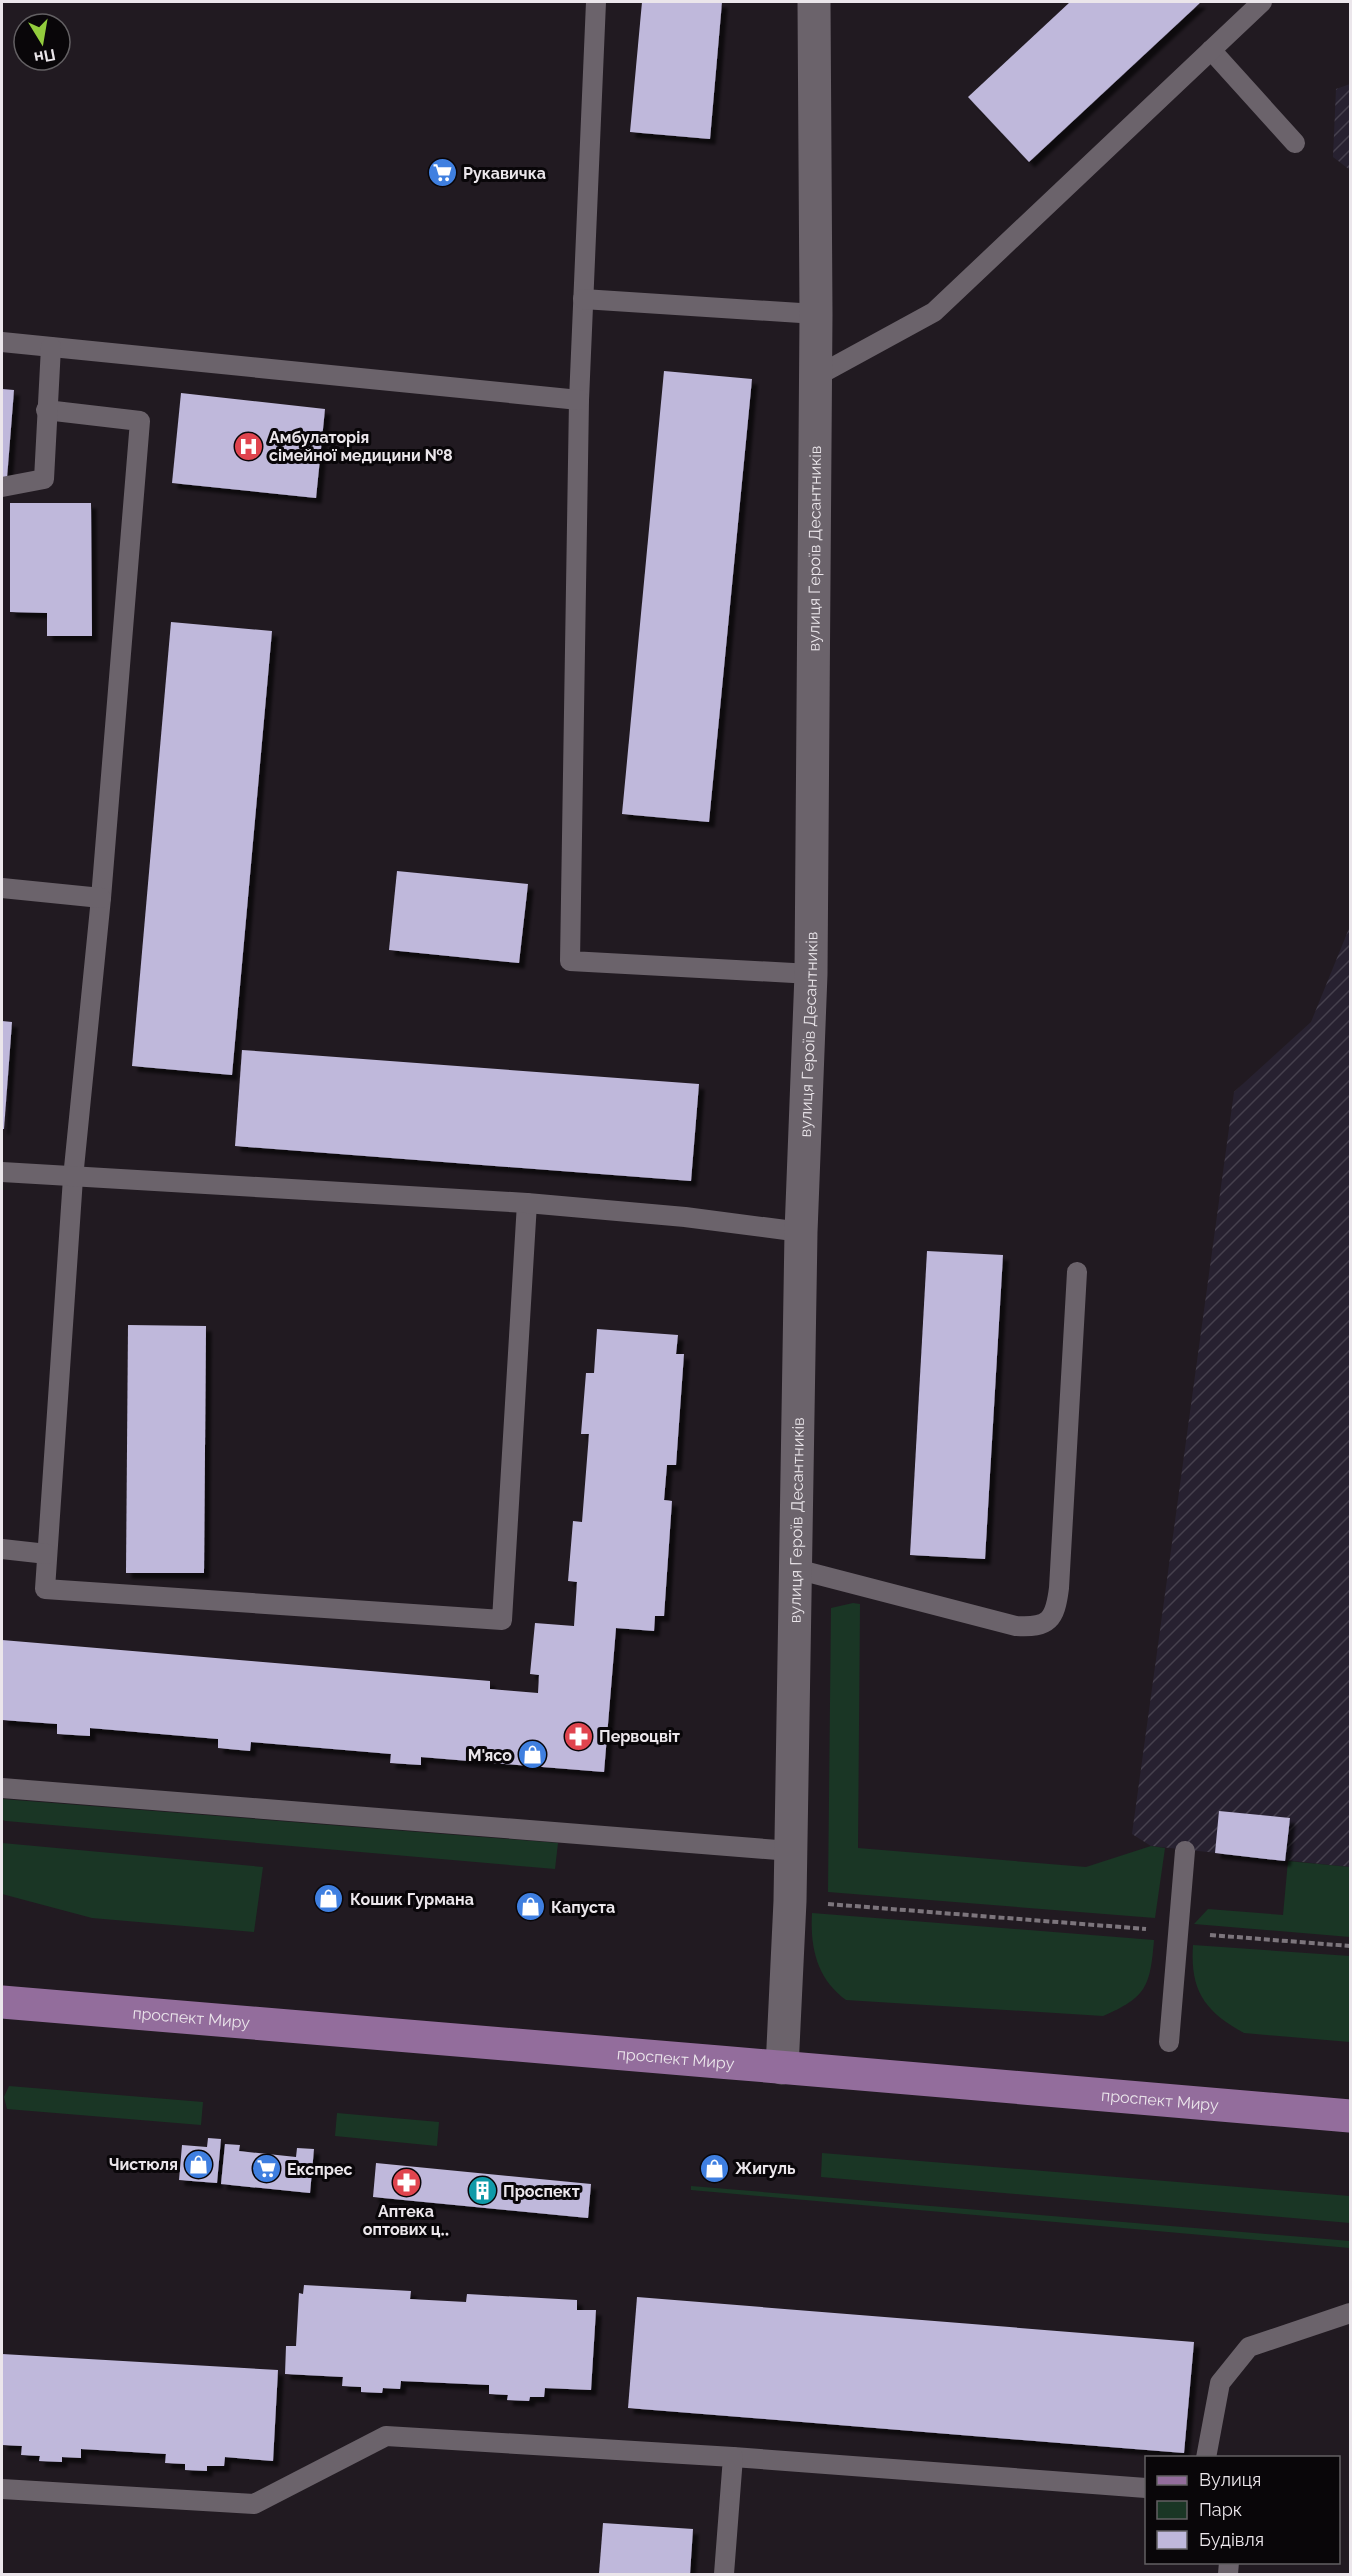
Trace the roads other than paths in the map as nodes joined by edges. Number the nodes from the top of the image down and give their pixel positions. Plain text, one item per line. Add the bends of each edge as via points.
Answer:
1 (596, 2) edge
2 (814, 2) edge
3 (1262, 2) edge
4 (1211, 50) junction
5 (1295, 143) dead end
6 (583, 299) junction
7 (816, 314) junction
8 (2, 342) edge
9 (51, 348) junction
10 (815, 377) junction
11 (579, 400) junction
12 (46, 410) junction
13 (2, 487) edge
14 (2, 888) edge
15 (101, 898) junction
16 (811, 974) junction
17 (2, 1173) edge
18 (73, 1178) junction
19 (527, 1203) junction
20 (801, 1232) junction
21 (1077, 1272) dead end
22 (2, 1549) edge
23 (48, 1554) junction
24 (796, 1569) junction
25 (2, 1788) edge
26 (791, 1851) junction
27 (1185, 1851) dead end
28 (2, 2002) edge
29 (1169, 2042) dead end
30 (782, 2068) junction
31 (1350, 2116) edge
32 (1350, 2313) edge
33 (1206, 2456) edge
34 (733, 2457) junction
35 (1145, 2488) edge
36 (2, 2489) edge
37 (724, 2574) edge

1 - 6 lane
2 - 7 street, вулиця Героїв Десантників
3 - 4 lane
4 - 5 lane
4 - 10 lane via 934,312
6 - 7 lane
6 - 11 lane
7 - 10 street, вулиця Героїв Десантників
8 - 9 lane
9 - 11 lane
9 - 12 lane
10 - 16 street, вулиця Героїв Десантників
11 - 16 lane via 570,961
12 - 13 lane via 44,479
12 - 15 lane via 140,421
14 - 15 lane
15 - 18 lane
16 - 20 street, вулиця Героїв Десантників
17 - 18 lane
18 - 19 lane
18 - 23 lane
19 - 20 lane
19 - 23 lane via 502,1620 45,1589
20 - 24 street, вулиця Героїв Десантників
21 - 24 lane via 1059,1588 1056,1610 1047,1622 1034,1627 1016,1626
22 - 23 lane
24 - 26 street, вулиця Героїв Десантників
25 - 26 lane
26 - 30 street, вулиця Героїв Десантників
27 - 29 lane
28 - 30 main road, проспект Миру
30 - 31 main road, проспект Миру
32 - 33 lane via 1249,2347 1220,2383
34 - 35 lane
34 - 36 lane via 386,2436 254,2504
34 - 37 lane

